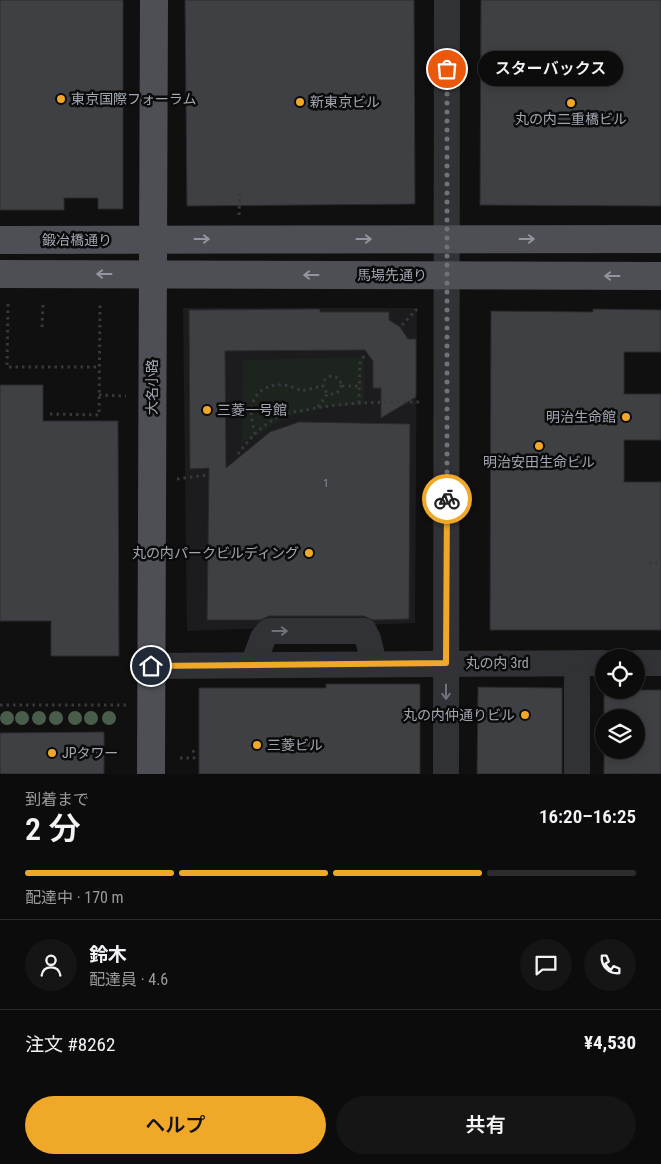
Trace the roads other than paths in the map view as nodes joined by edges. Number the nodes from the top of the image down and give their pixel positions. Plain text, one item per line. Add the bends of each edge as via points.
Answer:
1 (154, 0) edge
2 (447, 0) edge
3 (447, 239) junction
4 (661, 239) edge
5 (0, 240) edge
6 (153, 240) junction
7 (0, 274) edge
8 (153, 274) junction
9 (447, 276) junction
10 (661, 276) edge
11 (446, 663) junction
12 (595, 663) edge
13 (645, 663) edge
14 (661, 663) edge
15 (151, 666) junction
16 (577, 680) dead end
17 (151, 774) edge
18 (446, 774) edge
19 (577, 774) edge

1 - 6 main road, 大名小路
2 - 3 street
3 -> 4 main road
6 -> 3 main road
3 - 9 street
5 - 6 main road, 鍛冶橋通り
6 - 8 main road, 大名小路
8 -> 7 main road
9 -> 8 main road, 馬場先通り
8 - 15 main road, 大名小路
10 -> 9 main road, 馬場先通り
9 - 11 street
11 - 12 street, 丸の内 3rd
11 - 15 street, 丸の内 3rd
11 -> 18 street
13 - 14 street
15 - 17 main road, 大名小路
16 - 19 street

